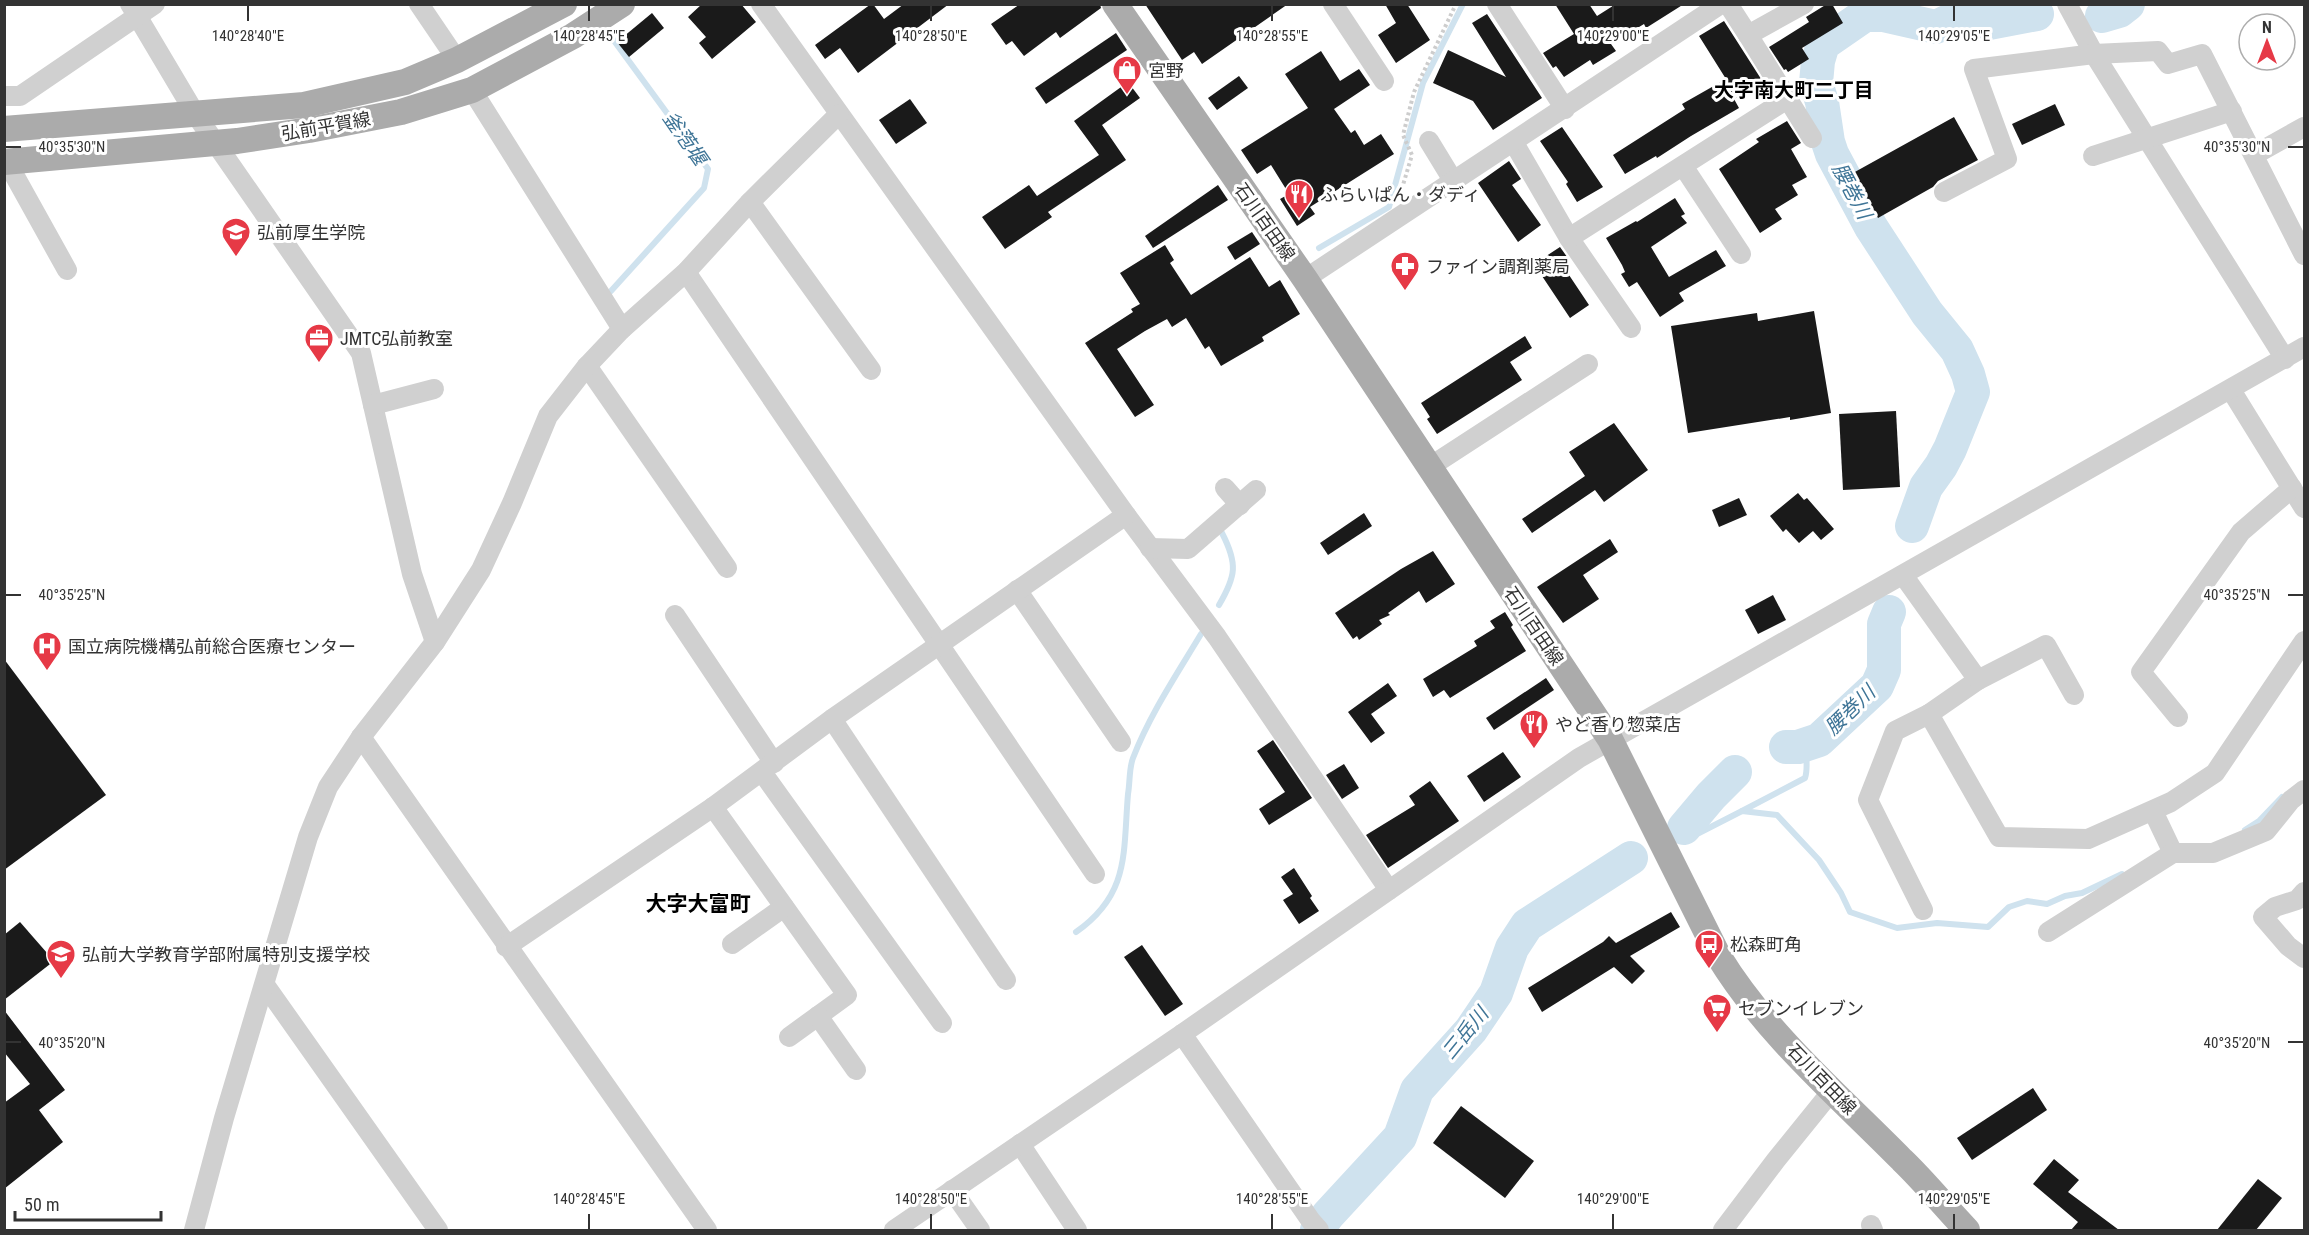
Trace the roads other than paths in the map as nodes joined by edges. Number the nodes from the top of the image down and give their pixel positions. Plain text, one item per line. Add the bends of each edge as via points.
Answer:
1 (155, 4) edge
2 (419, 4) edge
3 (564, 4) edge
4 (622, 4) edge
5 (761, 4) edge
6 (1115, 4) edge
7 (1333, 4) edge
8 (1721, 4) edge
9 (1728, 4) edge
10 (1804, 4) edge
11 (2067, 4) edge
12 (1501, 6) edge
13 (134, 10) edge
14 (1748, 35) junction
15 (2094, 54) junction
16 (457, 60) junction
17 (1384, 81) dead end
18 (472, 90) junction
19 (4, 96) edge
20 (1789, 99) junction
21 (1565, 109) junction
22 (2232, 111) junction
23 (839, 114) junction
24 (196, 115) junction
25 (2304, 127) edge
26 (4, 129) edge
27 (1812, 138) dead end
28 (2146, 138) junction
29 (1429, 141) dead end
30 (216, 143) junction
31 (1514, 143) junction
32 (2254, 155) junction
33 (2093, 156) dead end
34 (6, 162) edge
35 (1683, 166) junction
36 (1454, 182) junction
37 (1944, 192) dead end
38 (750, 202) junction
39 (1569, 238) junction
40 (1742, 254) dead end
41 (2304, 255) edge
42 (67, 270) dead end
43 (686, 272) junction
44 (1305, 279) junction
45 (1631, 328) dead end
46 (622, 329) junction
47 (2304, 347) edge
48 (2285, 359) junction
49 (1588, 364) dead end
50 (587, 366) junction
51 (871, 370) dead end
52 (434, 389) dead end
53 (2231, 390) junction
54 (373, 405) junction
55 (1428, 468) junction
56 (1225, 488) dead end
57 (2292, 488) junction
58 (1256, 490) dead end
59 (1240, 505) junction
60 (2304, 508) edge
61 (1125, 515) junction
62 (1150, 548) junction
63 (728, 568) dead end
64 (1903, 575) junction
65 (1017, 590) junction
66 (675, 615) dead end
67 (2304, 640) edge
68 (435, 642) junction
69 (938, 645) junction
70 (1978, 680) junction
71 (2074, 695) dead end
72 (1929, 714) junction
73 (2178, 717) dead end
74 (832, 719) junction
75 (361, 737) junction
76 (1610, 739) junction
77 (1121, 742) dead end
78 (768, 767) junction
79 (2304, 790) edge
80 (713, 807) junction
81 (2152, 811) junction
82 (2171, 850) junction
83 (1095, 874) dead end
84 (1389, 890) junction
85 (2304, 892) edge
86 (784, 907) junction
87 (1923, 910) dead end
88 (2048, 932) dead end
89 (732, 944) dead end
90 (506, 947) junction
91 (2304, 958) edge
92 (1006, 980) dead end
93 (265, 985) junction
94 (818, 1016) junction
95 (942, 1023) dead end
96 (1182, 1034) junction
97 (789, 1037) dead end
98 (856, 1070) dead end
99 (1831, 1092) junction
100 (1020, 1144) junction
101 (952, 1191) junction
102 (1315, 1226) edge
103 (194, 1230) edge
104 (438, 1230) edge
105 (707, 1230) edge
106 (894, 1230) edge
107 (980, 1230) edge
108 (1077, 1230) edge
109 (1723, 1230) edge
110 (1967, 1230) edge

1 - 13 street
2 - 16 street
3 - 16 main road, 弘前平賀線
4 - 18 main road, 弘前平賀線 via 573,36
5 - 23 street
6 - 44 main road, 石川百田線
7 - 17 street
8 - 21 street
9 - 14 street
10 - 14 street
11 - 15 street
12 - 21 street
13 - 19 street via 20,96
13 - 24 street
14 - 20 street
15 - 22 street via 2158,51 2168,64 2202,54
15 - 28 street
15 - 37 street via 1974,69 2007,159
16 - 24 main road, 弘前平賀線 via 405,82 304,105
18 - 30 main road, 弘前平賀線 via 401,112
18 - 46 street
20 - 27 street
20 - 35 street
21 - 31 street
22 - 28 street
22 - 32 street
23 - 38 street
23 - 61 street
24 - 26 main road, 弘前平賀線
24 - 30 street
25 - 32 street
28 - 33 street
28 - 48 street
29 - 36 street
30 - 34 main road, 弘前平賀線
30 - 54 street via 361,353
31 - 36 street
31 - 39 street
32 - 41 street
34 - 42 street
35 - 39 street
35 - 40 street
36 - 44 street
38 - 43 street
38 - 51 street
39 - 45 street
43 - 46 street
43 - 69 street
44 - 55 main road, 石川百田線
46 - 50 street
47 - 48 street
48 - 53 street
49 - 55 street
50 - 63 street
50 - 68 street via 548,416 481,570
52 - 54 street
53 - 57 street
53 - 64 street
54 - 68 street via 412,574
55 - 76 main road, 石川百田線
56 - 59 street
57 - 60 street
57 - 73 street via 2241,532 2141,672
58 - 59 street
59 - 62 street via 1188,549
61 - 62 street
61 - 65 street
62 - 84 street via 1217,637
64 - 70 street
64 - 76 street
65 - 69 street
65 - 77 street
66 - 78 street
67 - 81 street via 2215,773
68 - 75 street
69 - 74 street
69 - 83 street
70 - 71 street via 2046,645
70 - 72 street
72 - 81 street via 1999,837 2088,839
72 - 87 street via 1894,731 1868,800
74 - 78 street
74 - 92 street
75 - 90 street
75 - 93 street via 328,787 308,837
76 - 84 street
76 - 99 main road, 石川百田線 via 1739,990
78 - 80 street
78 - 95 street
79 - 82 street via 2266,831 2213,853
80 - 86 street
80 - 90 street
81 - 82 street
82 - 88 street
84 - 96 street
85 - 91 street via 2297,900 2275,908 2263,918
86 - 89 street
86 - 94 street via 847,994
90 - 105 street
93 - 103 street
93 - 104 street
94 - 97 street
94 - 98 street
96 - 100 street
96 - 102 street
99 - 109 street
99 - 110 main road, 石川百田線
100 - 101 street
100 - 108 street
101 - 106 street
101 - 107 street

